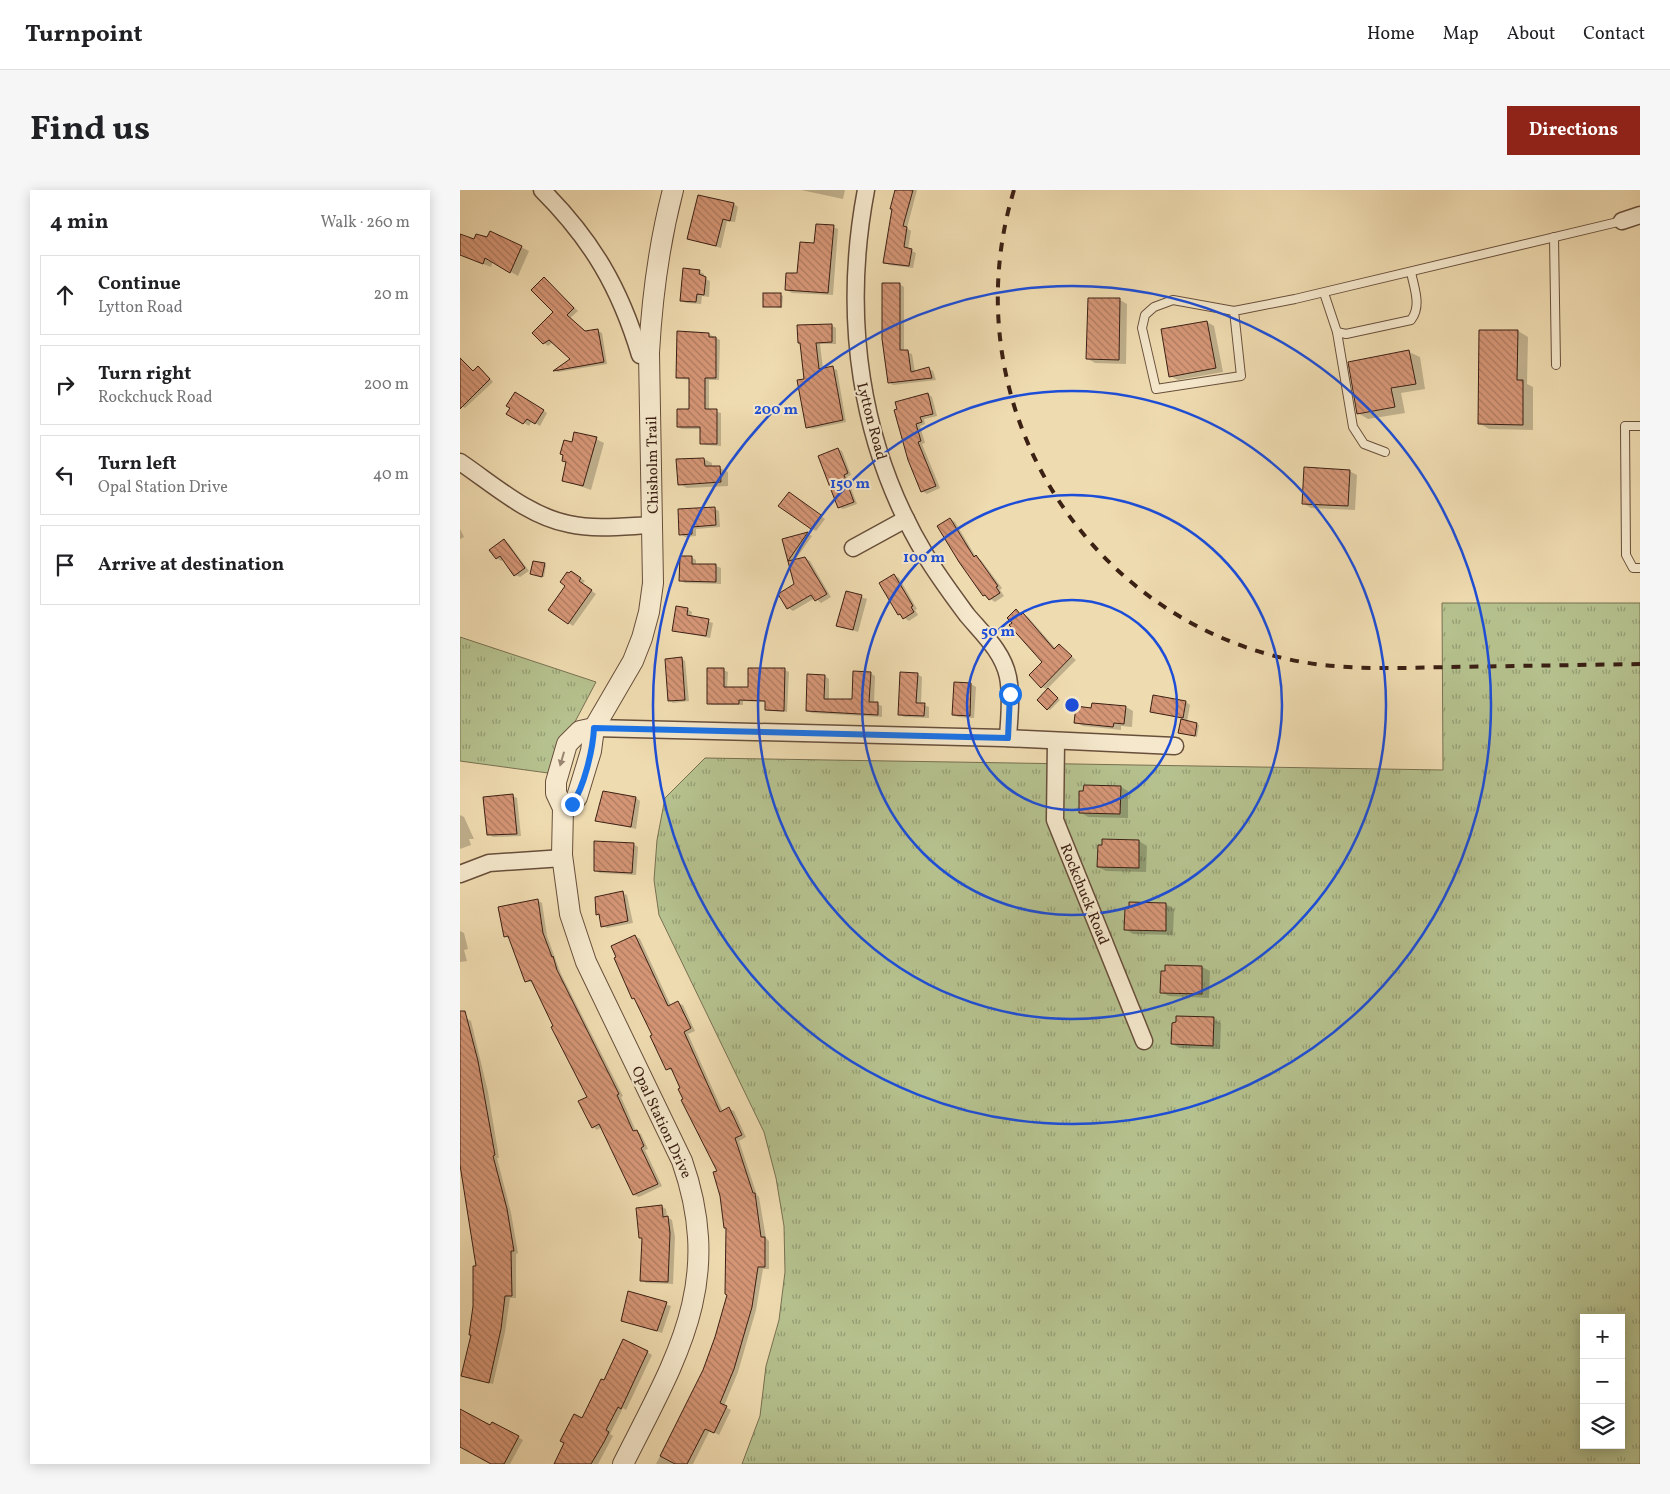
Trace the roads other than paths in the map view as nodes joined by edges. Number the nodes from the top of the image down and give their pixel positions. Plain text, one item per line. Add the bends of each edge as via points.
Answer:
1 (542, 190) edge
2 (673, 190) edge
3 (866, 190) edge
4 (1640, 215) edge
5 (1622, 221) joint
6 (1554, 237) junction
7 (1411, 272) junction
8 (1324, 292) junction
9 (1234, 311) junction
10 (1337, 332) junction
11 (649, 353) junction
12 (1556, 365) dead end
13 (1640, 426) edge
14 (1385, 452) dead end
15 (460, 462) edge
16 (906, 519) junction
17 (653, 526) junction
18 (852, 548) dead end
19 (1640, 568) edge
20 (594, 728) junction
21 (1008, 738) junction
22 (1056, 740) junction
23 (1175, 746) dead end
24 (563, 858) junction
25 (460, 874) edge
26 (1144, 1041) dead end
27 (623, 1464) edge

1 - 11 street via 582,233 601,261 626,314 640,356
2 - 11 street, Chisholm Trail via 656,273
3 - 16 street, Lytton Road via 855,270 858,358 875,441
4 - 5 street
5 - 6 lane
6 - 7 lane
6 - 12 lane
7 - 8 lane
7 - 10 lane via 1417,304 1416,314 1410,320 1346,334
8 - 9 lane
8 - 10 lane
9 - 9 lane via 1241,376 1156,389 1142,328 1145,315 1154,307 1173,300
10 - 14 lane via 1354,426 1364,444
11 - 17 street, Chisholm Trail
13 - 19 lane via 1625,426 1624,529 1626,555 1633,568
15 - 17 street via 533,511 552,520 590,527
16 - 18 street
16 - 21 street, Lytton Road via 950,593 996,649 1004,664 1010,694
17 - 20 street, Chisholm Trail via 653,583 642,638
20 - 21 street
20 - 24 street, Opal Station Drive via 591,751 577,797 563,808
21 - 22 street
22 - 23 street
22 - 26 street, Rockchuck Road via 1055,820
24 - 25 street via 489,863
24 - 27 street, Opal Station Drive via 570,914 583,954 682,1161 696,1209 698,1264 688,1326 668,1377

